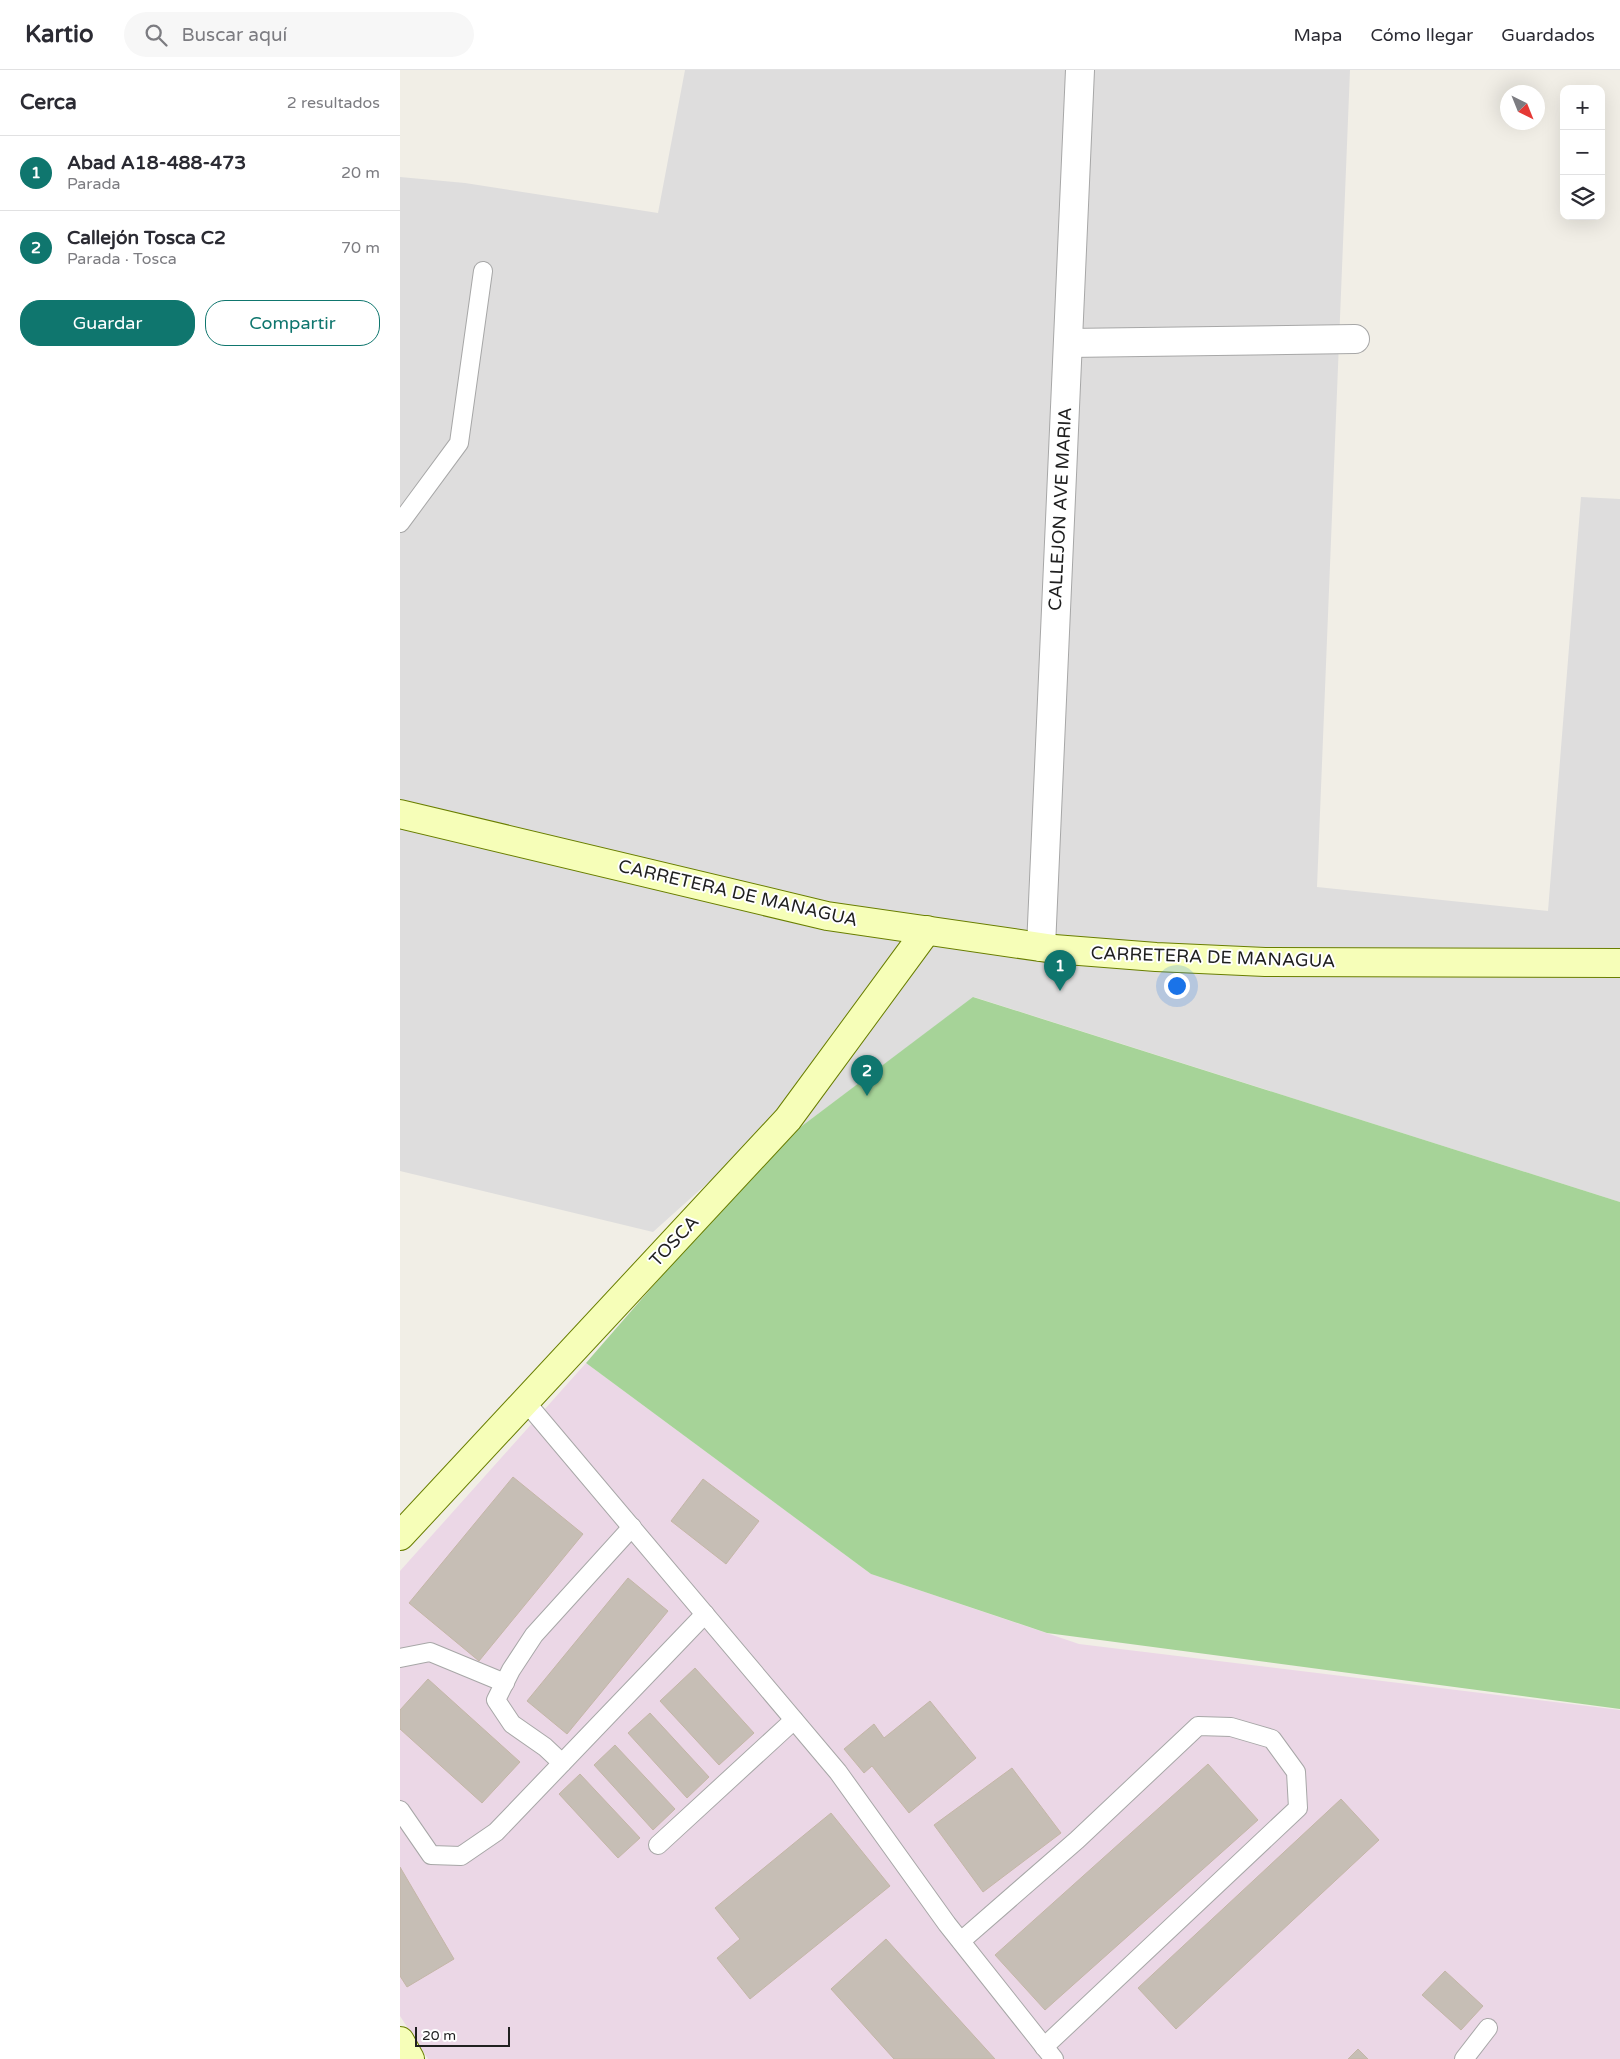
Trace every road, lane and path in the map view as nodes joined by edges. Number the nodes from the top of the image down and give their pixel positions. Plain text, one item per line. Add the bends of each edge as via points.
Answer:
1 (1080, 70) edge
2 (483, 271) dead end
3 (1355, 339) dead end
4 (1068, 342) junction
5 (400, 523) edge
6 (400, 814) edge
7 (927, 930) junction
8 (1041, 947) junction
9 (1620, 963) edge
10 (525, 1401) junction
11 (632, 1527) junction
12 (400, 1536) edge
13 (705, 1614) junction
14 (400, 1658) edge
15 (504, 1683) junction
16 (794, 1720) junction
17 (562, 1763) junction
18 (400, 1810) edge
19 (658, 1845) dead end
20 (961, 1941) junction
21 (1488, 2028) dead end
22 (400, 2041) edge
23 (1049, 2053) edge
24 (410, 2059) edge
25 (1464, 2059) edge

1 - 4 street, CALLEJON AVE MARIA
2 - 5 lane via 459,443
3 - 4 street
4 - 8 street, CALLEJON AVE MARIA
6 - 7 main road, CARRETERA DE MANAGUA via 827,916
7 - 8 main road, CARRETERA DE MANAGUA
7 - 10 main road, TOSCA via 788,1119
8 - 9 main road, CARRETERA DE MANAGUA via 1265,962
10 - 11 lane
10 - 12 main road, TOSCA
11 - 13 lane
11 - 15 lane via 534,1635
13 - 16 lane
13 - 17 lane
14 - 15 lane via 430,1652
15 - 17 lane via 496,1700 512,1724
16 - 19 lane
16 - 20 lane via 838,1772
17 - 18 lane via 496,1832 461,1856 431,1855
20 - 23 lane
20 - 23 lane via 1198,1726 1231,1728 1272,1739 1296,1772 1298,1808
21 - 25 lane
22 - 24 main road

